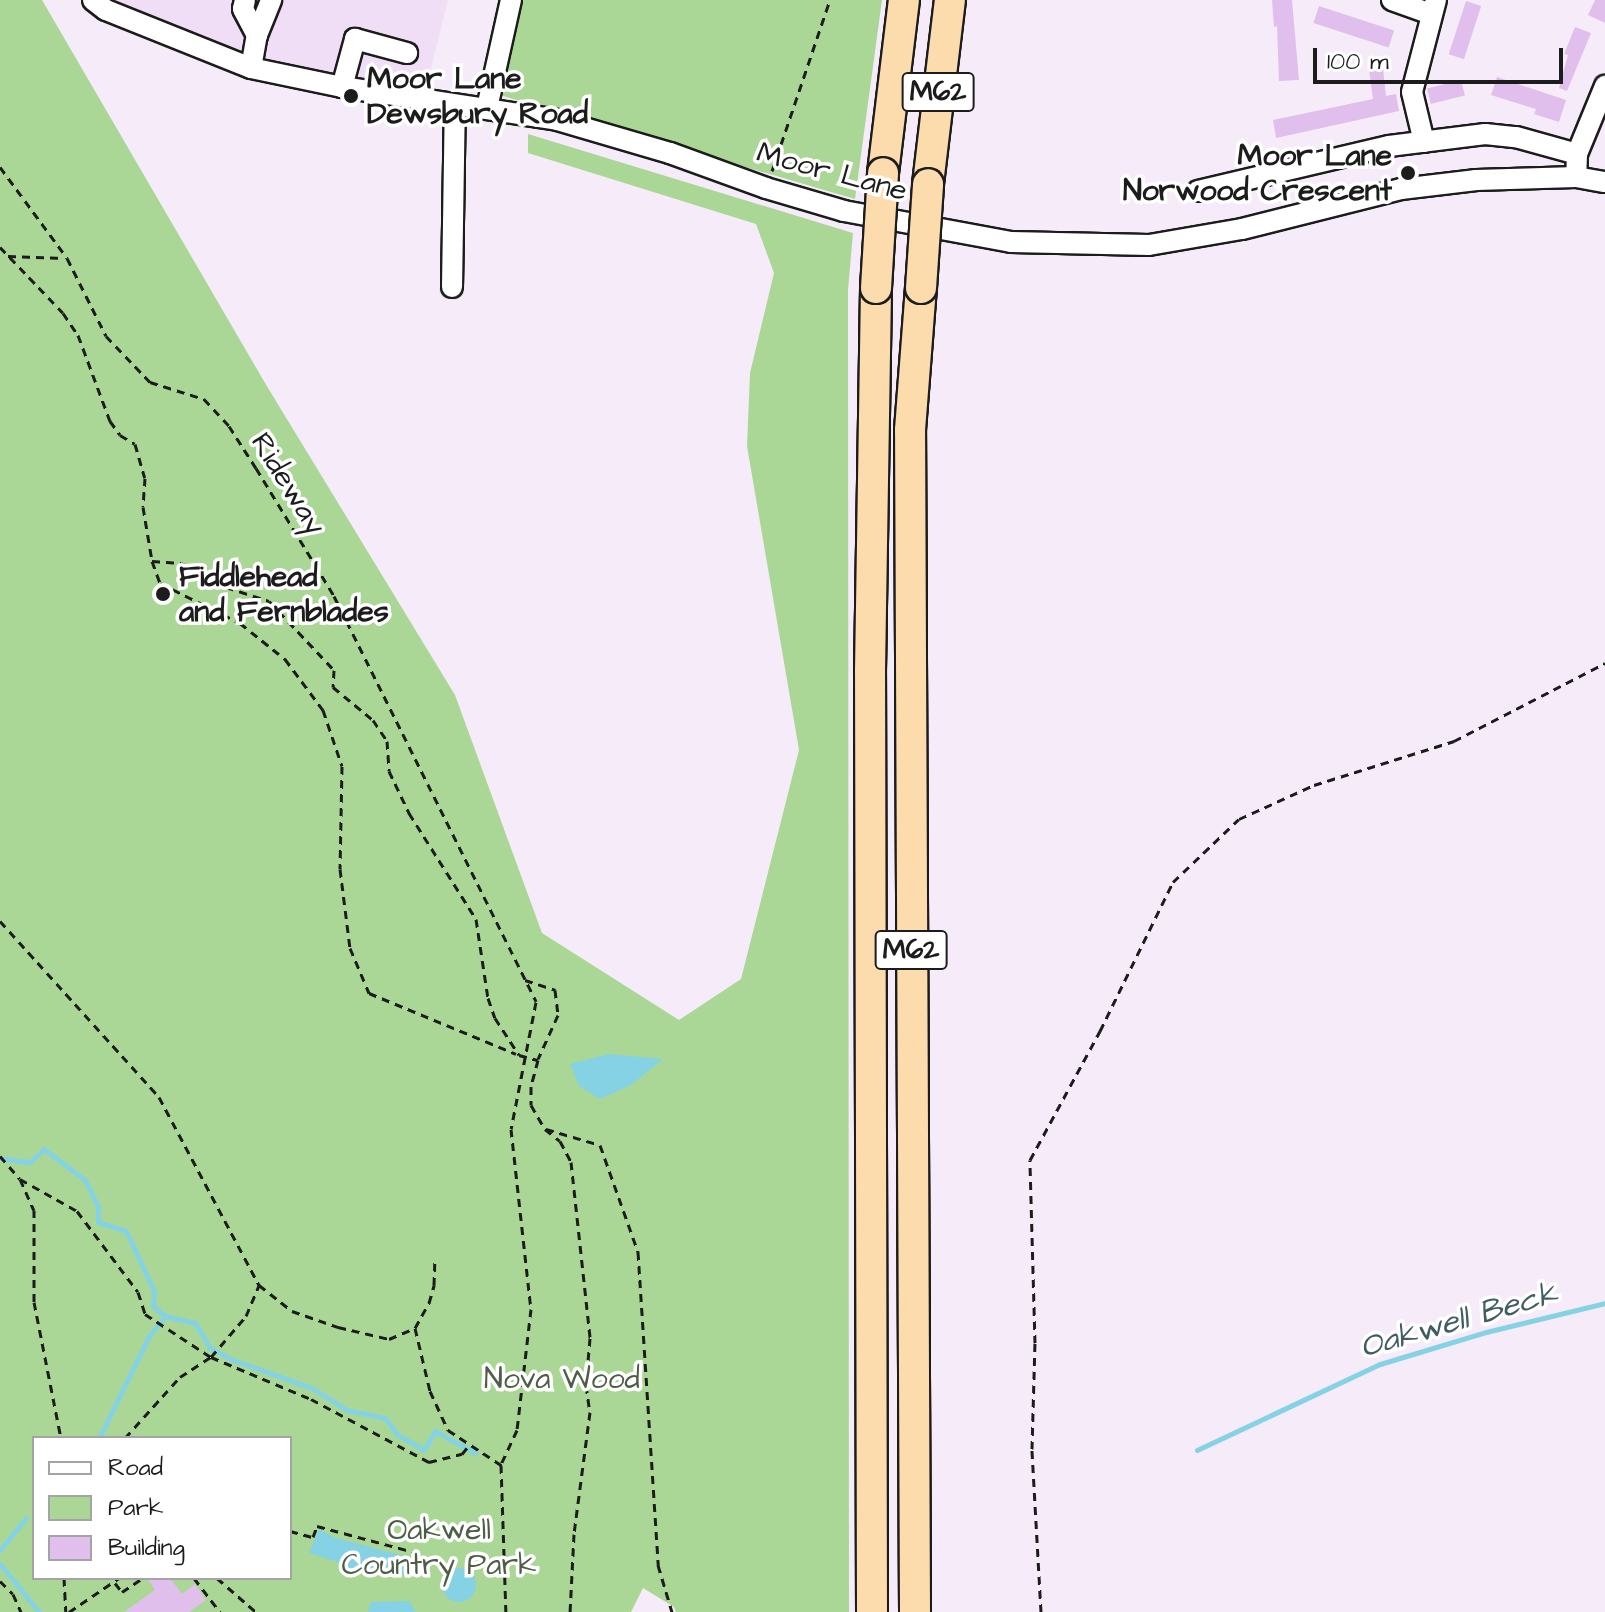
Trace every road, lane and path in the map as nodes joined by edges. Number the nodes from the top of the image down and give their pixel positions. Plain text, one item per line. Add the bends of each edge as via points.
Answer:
1 (93, 0) edge
2 (245, 0) edge
3 (271, 0) edge
4 (511, 0) edge
5 (830, 0) edge
6 (904, 0) edge
7 (950, 0) edge
8 (1392, 0) edge
9 (1434, 7) edge
10 (257, 35) junction
11 (407, 53) dead end
12 (251, 68) junction
13 (1605, 86) edge
14 (342, 87) junction
15 (455, 105) junction
16 (487, 108) junction
17 (1424, 142) junction
18 (1577, 154) junction
19 (0, 167) edge
20 (1576, 177) junction
21 (1605, 182) edge
22 (766, 188) junction
23 (1198, 191) dead end
24 (0, 247) edge
25 (8, 256) junction
26 (67, 258) junction
27 (452, 287) dead end
28 (152, 561) junction
29 (1605, 663) edge
30 (0, 921) edge
31 (525, 980) junction
32 (519, 1055) junction
33 (528, 1058) junction
34 (538, 1060) junction
35 (545, 1129) junction
36 (0, 1156) edge
37 (20, 1179) junction
38 (435, 1258) dead end
39 (259, 1285) junction
40 (415, 1328) junction
41 (211, 1356) junction
42 (61, 1436) edge
43 (127, 1436) edge
44 (471, 1443) junction
45 (501, 1465) junction
46 (292, 1532) edge
47 (419, 1560) dead end
48 (64, 1580) edge
49 (116, 1580) edge
50 (140, 1580) edge
51 (196, 1580) edge
52 (219, 1580) edge
53 (0, 1581) edge
54 (114, 1582) junction
55 (71, 1611) edge
56 (21, 1612) edge
57 (220, 1612) edge
58 (254, 1612) edge
59 (506, 1612) edge
60 (570, 1612) edge
61 (672, 1612) edge
62 (872, 1612) edge
63 (915, 1612) edge
64 (1041, 1612) edge

1 - 12 street, Moor Lane via 106,10
2 - 10 street via 243,9
3 - 10 street
4 - 16 street
5 - 22 path
6 - 62 highway, M62, bridge via 883,173 876,288 870,671
7 - 63 highway, M62, bridge via 928,184 910,430
8 - 9 street
9 - 17 street via 1412,92
10 - 12 street
11 - 14 street via 355,39
12 - 14 street, Moor Lane
13 - 18 street
14 - 15 street, Moor Lane
15 - 16 street, Moor Lane
15 - 27 street
16 - 22 street, Moor Lane via 585,128
17 - 18 street via 1485,134
17 - 23 street
18 - 20 street
19 - 26 path, Rideway
20 - 21 street, Moor Lane
20 - 22 street, Moor Lane via 1401,189 1242,229 1149,245 1011,242 844,211
24 - 25 path
25 - 26 path
25 - 28 path via 78,335 110,421 135,444 145,478 143,507
26 - 31 path, Rideway via 106,336 150,382 204,399 256,468 334,596
28 - 32 path via 181,563 226,587 269,601 334,670 333,687 373,720 387,741 389,771 409,813 476,919 488,998
28 - 32 path via 160,583 240,623 285,659 323,710 342,766 340,869 350,948 369,993
29 - 64 path via 1454,741 1314,785 1239,819 1173,882 1030,1160 1032,1449
30 - 39 path via 159,1097
31 - 33 path, Rideway via 536,1002
31 - 34 path via 555,990 558,1015
32 - 33 path
33 - 34 path
33 - 45 path, Rideway via 511,1129 531,1309 517,1430
34 - 35 path via 531,1105
35 - 60 path via 560,1141 571,1162 590,1338 590,1412
35 - 61 path via 600,1145 638,1252 658,1565
36 - 37 path
37 - 41 path via 77,1211 111,1251 150,1317
37 - 42 path via 34,1210 34,1302
38 - 40 path via 434,1285
39 - 40 path via 292,1311 338,1327 389,1339
39 - 41 path via 246,1316
40 - 44 path via 430,1391 448,1430
41 - 43 path via 180,1377
41 - 44 path via 311,1399 429,1462 462,1454
44 - 45 path
45 - 59 path
46 - 47 path via 313,1537 317,1526 414,1552
48 - 55 path
49 - 54 path
50 - 54 path via 122,1592
51 - 57 path
52 - 58 path
53 - 56 path
54 - 55 path

